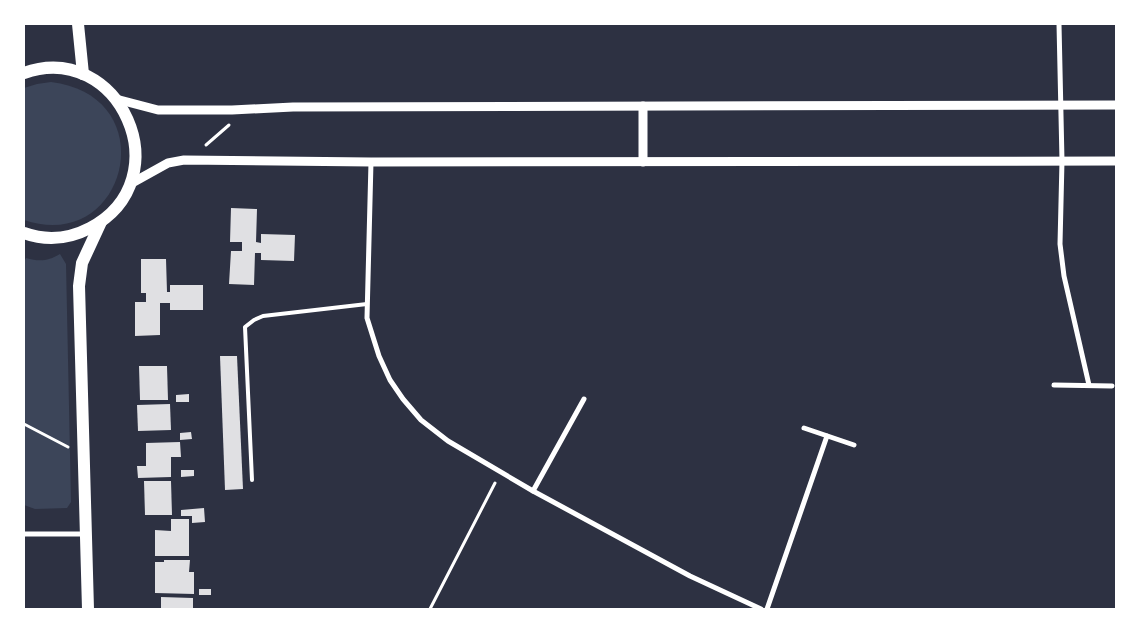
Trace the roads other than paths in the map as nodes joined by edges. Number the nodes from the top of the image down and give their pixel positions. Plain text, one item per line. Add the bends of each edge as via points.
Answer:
1 (78, 24) edge
2 (1059, 24) edge
3 (24, 73) edge
4 (84, 74) junction
5 (116, 99) junction
6 (1060, 105) junction
7 (1116, 105) edge
8 (643, 106) junction
9 (1062, 161) junction
10 (1116, 161) edge
11 (371, 162) junction
12 (643, 162) junction
13 (132, 183) junction
14 (101, 222) junction
15 (24, 233) edge
16 (367, 304) junction
17 (1054, 385) dead end
18 (1089, 385) junction
19 (1112, 386) dead end
20 (584, 399) dead end
21 (804, 428) dead end
22 (827, 436) junction
23 (854, 445) dead end
24 (252, 480) dead end
25 (533, 491) junction
26 (24, 534) edge
27 (87, 534) junction
28 (88, 609) edge
29 (761, 609) edge
30 (767, 609) edge

1 - 4 main road
2 - 6 street
3 - 4 main road via 50,67
4 - 5 main road
5 - 8 street via 158,110
5 - 13 main road via 126,113 133,134 136,159
6 - 7 street
6 - 8 street
6 - 9 street
8 - 12 street
9 - 10 street
9 - 12 street
9 - 18 street via 1060,244 1064,276
11 - 12 street
11 - 13 street via 184,160 168,163
11 - 16 street
13 - 14 main road via 112,213
14 - 15 main road via 77,235 36,238
14 - 27 main road via 82,262 79,286
16 - 24 lane via 263,316 246,327
16 - 25 street via 379,356 390,380 421,420 448,441
17 - 18 street
18 - 19 street
20 - 25 street
21 - 22 street
22 - 23 street
22 - 30 street
25 - 29 street via 690,576
26 - 27 street
27 - 28 main road

